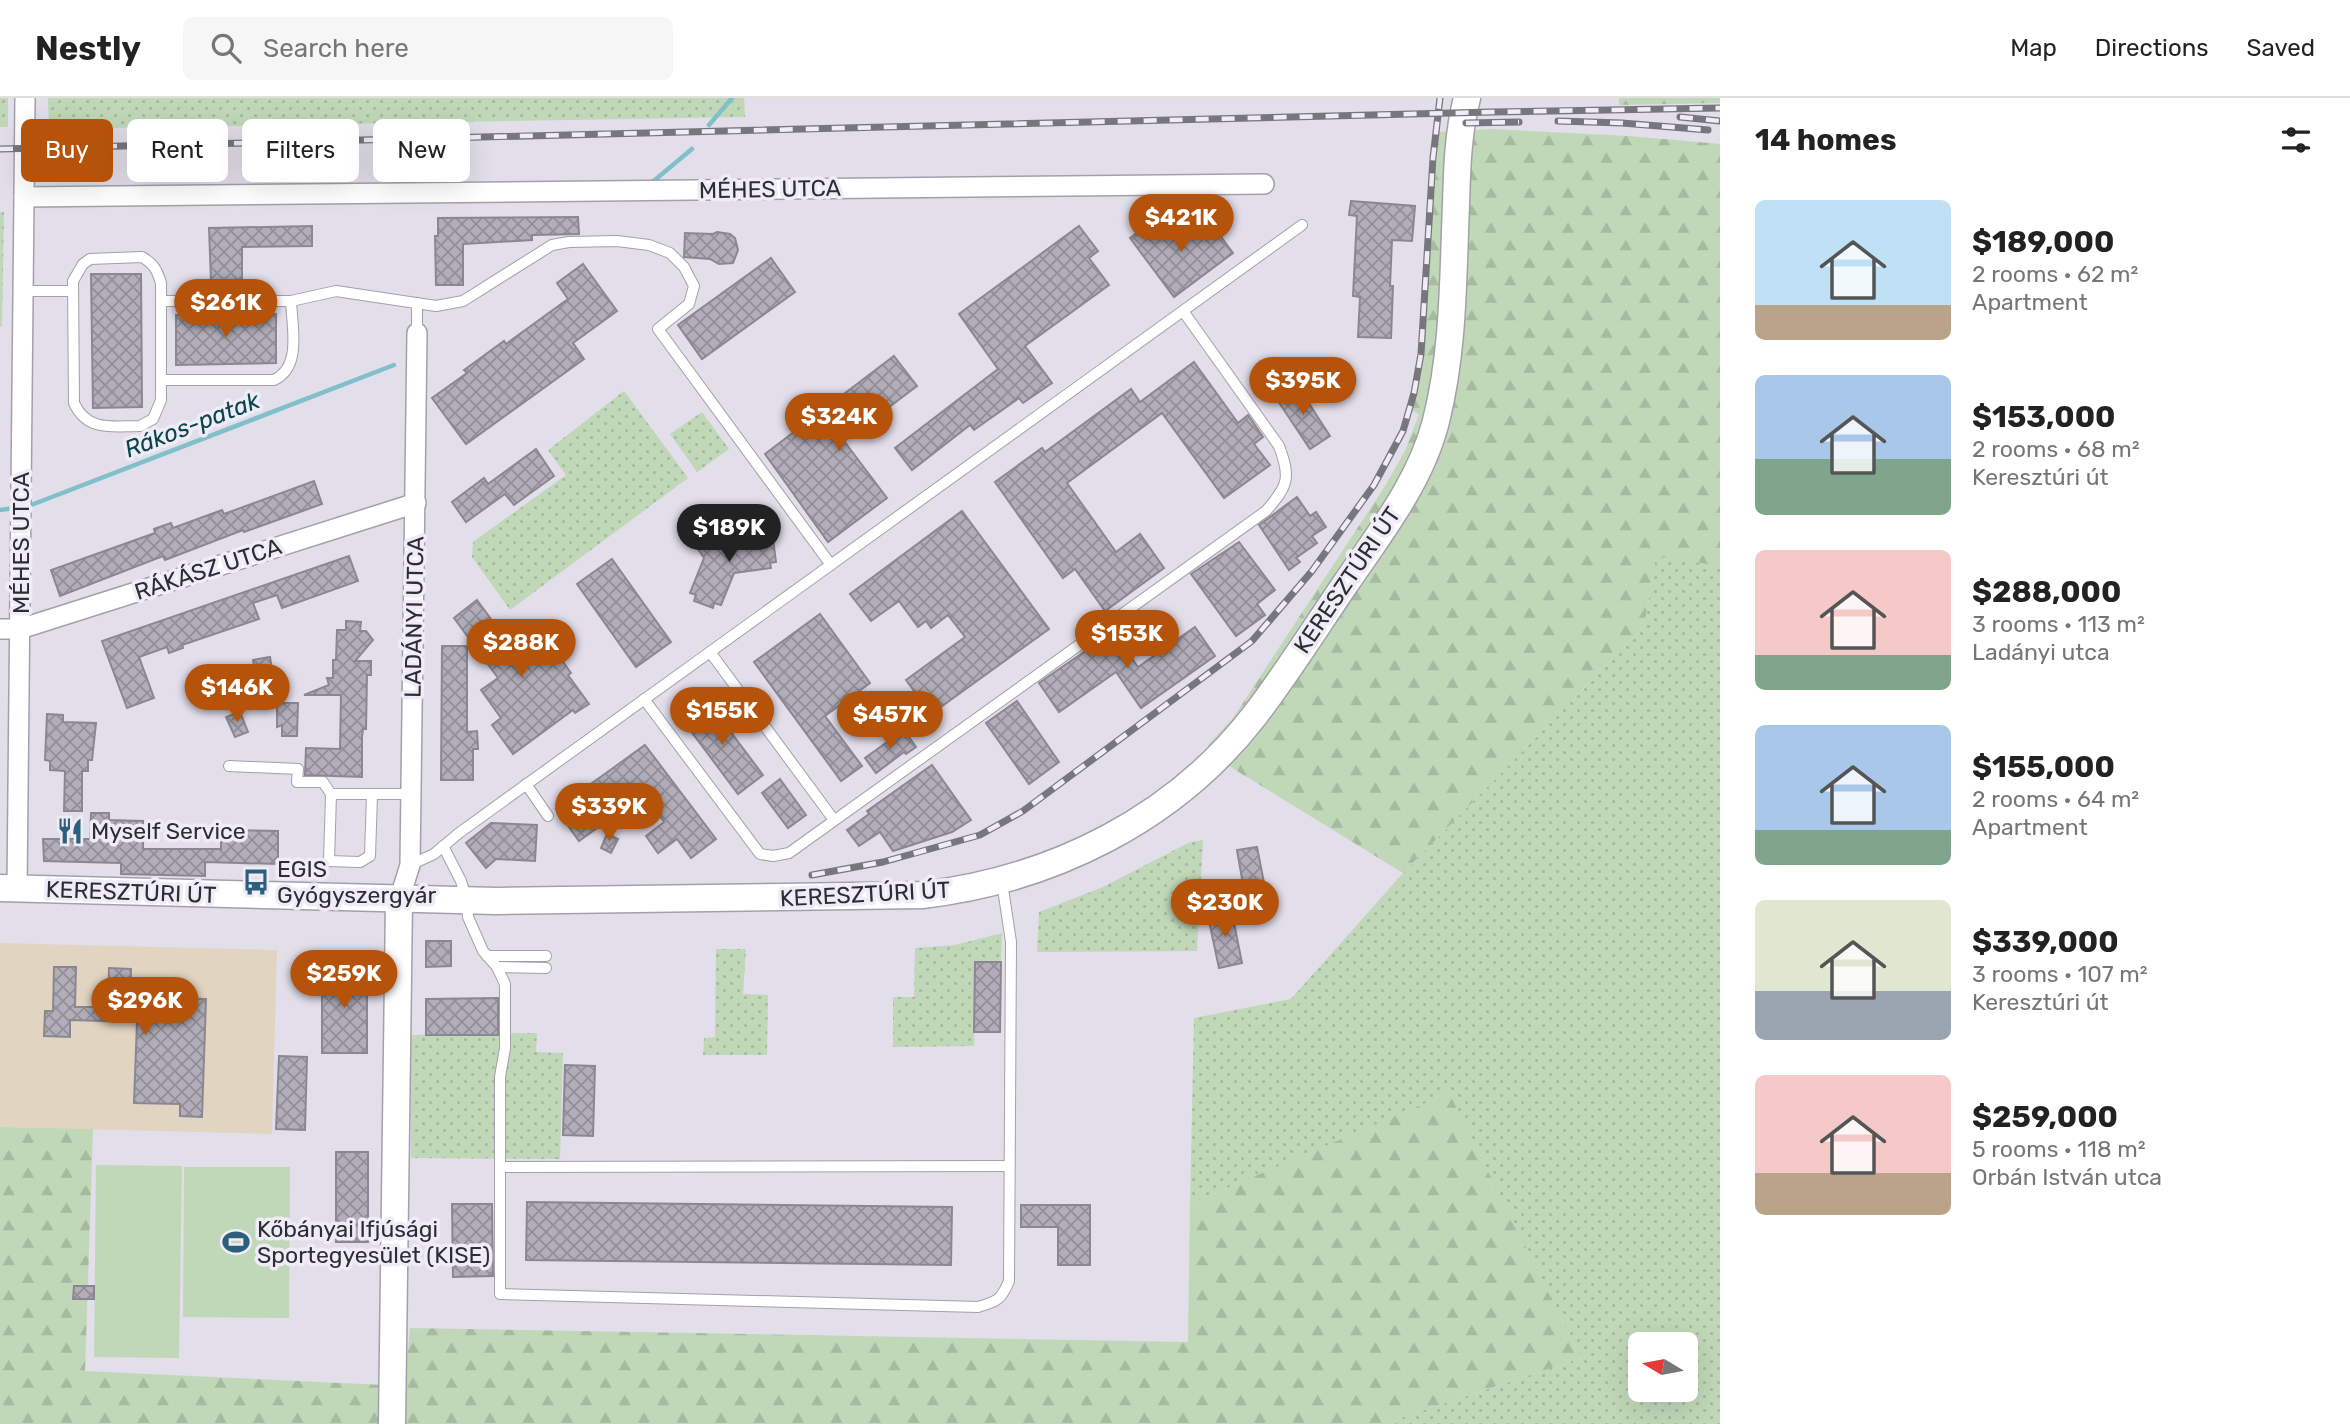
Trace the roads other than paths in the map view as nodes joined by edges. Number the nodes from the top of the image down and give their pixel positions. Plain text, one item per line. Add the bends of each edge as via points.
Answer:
1 (1467, 98) edge
2 (25, 105) edge
3 (1264, 184) dead end
4 (24, 197) junction
5 (1302, 225) dead end
6 (23, 291) junction
7 (72, 291) junction
8 (160, 301) junction
9 (291, 301) junction
10 (417, 303) junction
11 (1183, 311) junction
12 (417, 333) joint
13 (161, 380) junction
14 (416, 503) junction
15 (831, 565) junction
16 (10, 629) edge
17 (710, 652) junction
18 (644, 699) junction
19 (229, 766) dead end
20 (526, 784) junction
21 (331, 794) junction
22 (411, 794) junction
23 (372, 795) junction
24 (548, 816) dead end
25 (834, 820) junction
26 (443, 846) junction
27 (410, 865) junction
28 (1001, 880) junction
29 (8, 889) edge
30 (399, 900) junction
31 (467, 901) junction
32 (488, 956) junction
33 (546, 956) dead end
34 (497, 967) junction
35 (546, 968) dead end
36 (1009, 1166) junction
37 (500, 1167) junction
38 (393, 1424) edge

1 - 28 main road, KERESZTÚRI ÚT via 1459,136 1444,386 1425,453 1392,516 1254,716 1184,788 1142,820 1088,849
2 - 4 street, MÉHES UTCA
3 - 4 street, MÉHES UTCA
4 - 6 street, MÉHES UTCA
5 - 11 lane
6 - 7 lane
6 - 16 street, MÉHES UTCA via 21,508
7 - 8 lane via 77,272 90,259 142,257 157,270
7 - 13 lane via 74,403 86,420 100,425 146,424 161,400
8 - 9 lane
8 - 13 lane
9 - 10 lane via 336,291
9 - 13 lane via 292,361 282,376 274,380
10 - 12 lane
10 - 15 lane via 436,306 463,301 552,245 617,242 649,245 670,253 694,286 689,304 658,329
11 - 15 lane
11 - 25 lane via 1279,446 1288,479 1282,493 1266,511
12 - 14 street, LADÁNYI UTCA
14 - 16 street, RÁKÁSZ UTCA
14 - 22 street, LADÁNYI UTCA
15 - 17 lane
16 - 29 street, MÉHES UTCA
17 - 18 lane
17 - 25 lane
18 - 20 lane
18 - 25 lane via 760,854 789,853
19 - 21 lane via 298,769 297,782 323,782
20 - 24 lane
20 - 26 lane
21 - 23 lane
21 - 23 lane via 330,861 360,862 370,856
22 - 23 lane
22 - 27 street, LADÁNYI UTCA
26 - 27 lane
26 - 31 lane
27 - 30 street, LADÁNYI UTCA
28 - 31 main road, KERESZTÚRI ÚT via 922,895
28 - 36 lane via 1011,942
29 - 30 main road, KERESZTÚRI ÚT
30 - 31 main road, KERESZTÚRI ÚT
30 - 38 main road
31 - 32 lane via 468,917
32 - 33 lane
32 - 34 lane
34 - 35 lane
34 - 37 lane via 506,995
36 - 37 lane
36 - 37 lane via 1009,1281 996,1302 978,1307 499,1294

